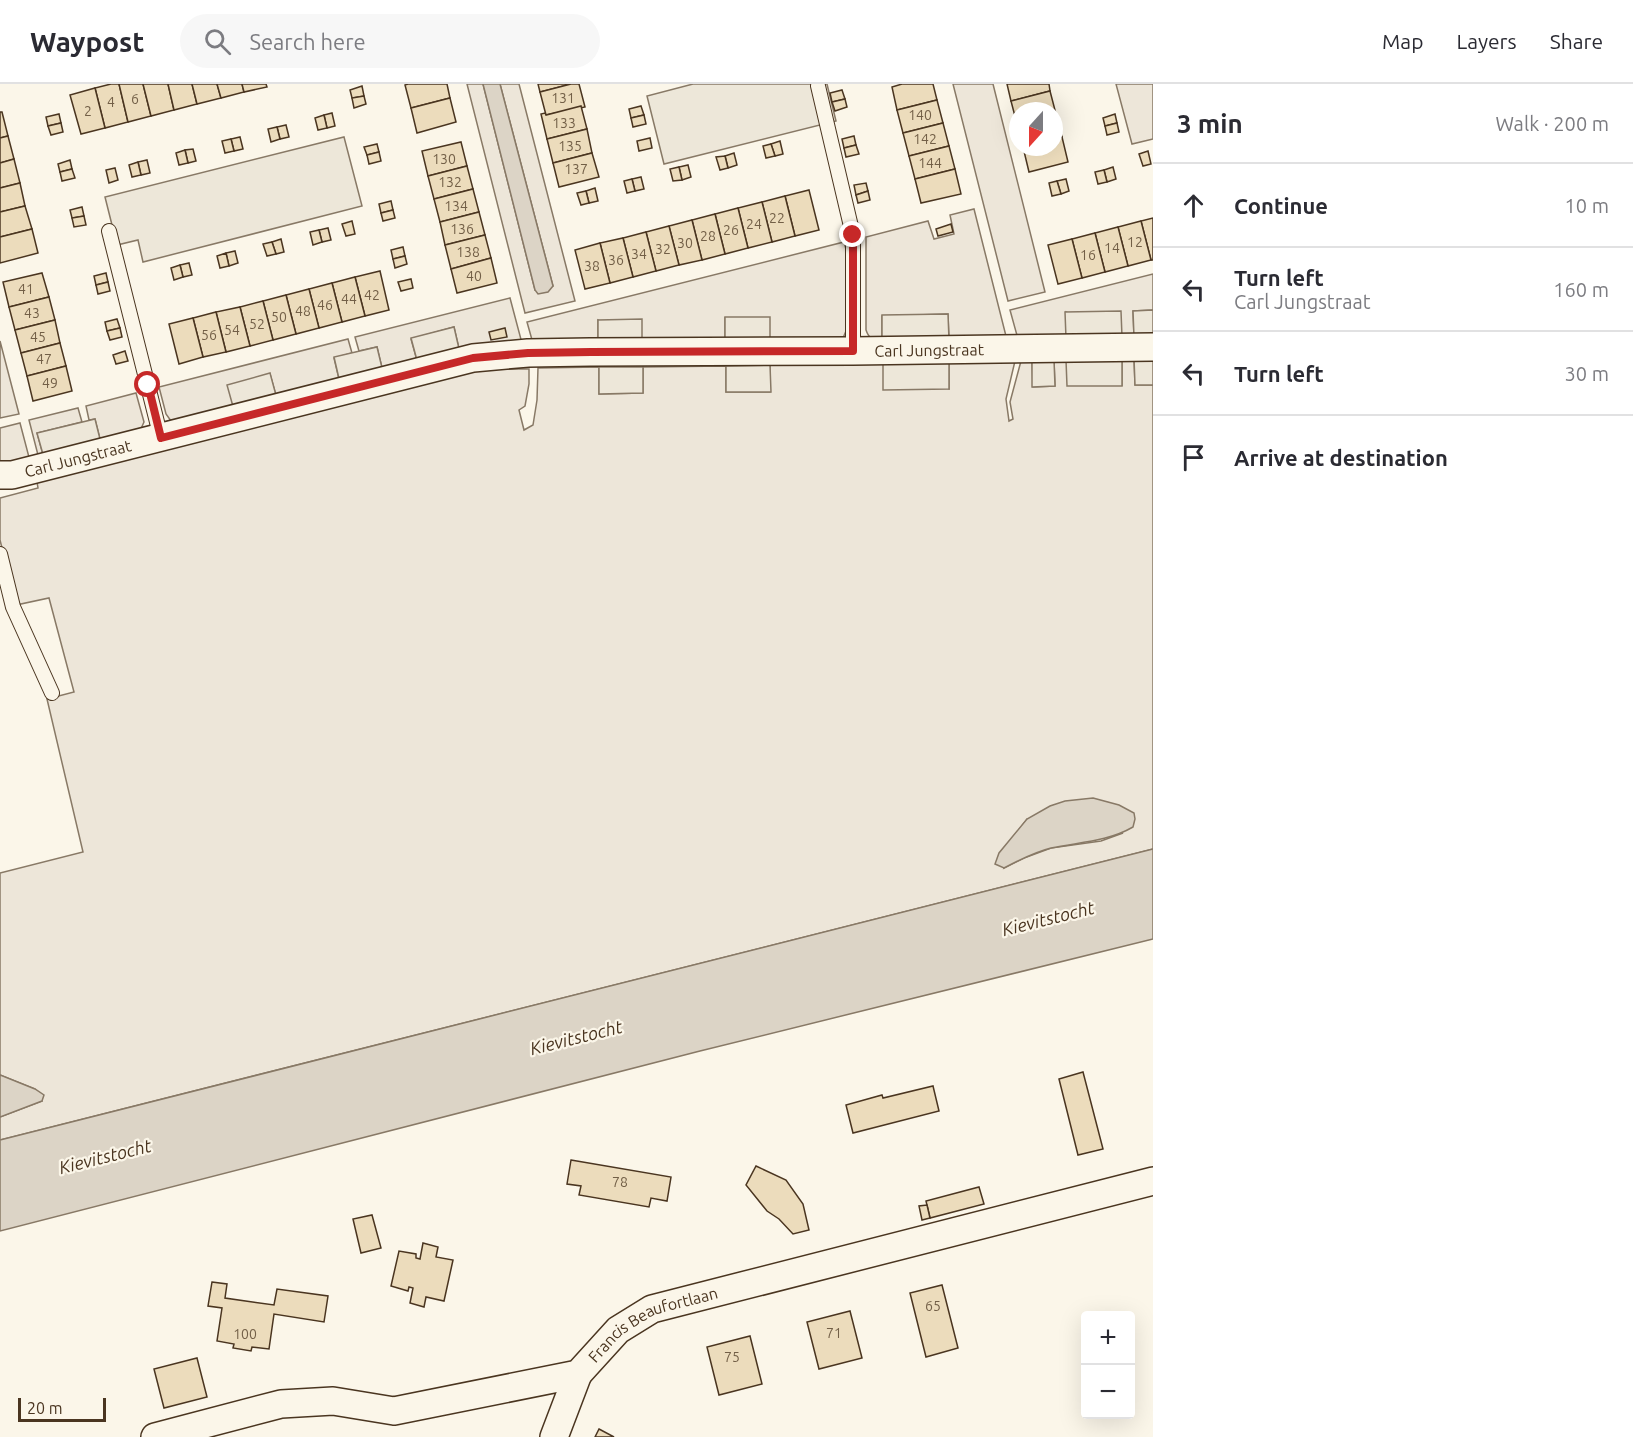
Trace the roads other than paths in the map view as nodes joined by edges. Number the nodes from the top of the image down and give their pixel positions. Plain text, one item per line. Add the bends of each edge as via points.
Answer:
1 (818, 86) dead end
2 (110, 231) dead end
3 (1153, 347) edge
4 (853, 351) junction
5 (161, 438) junction
6 (0, 475) edge
7 (0, 554) edge
8 (52, 693) dead end
9 (1153, 1181) edge
10 (578, 1374) junction
11 (155, 1437) edge
12 (554, 1437) edge

1 - 4 lane via 853,235
2 - 5 lane
3 - 4 street, Carl Jungstraat
4 - 5 street, Carl Jungstraat via 580,352 473,358
5 - 6 street, Carl Jungstraat
7 - 8 lane via 13,608
9 - 10 street, Francis Beaufortlaan via 652,1309 618,1330
10 - 11 street, Francis Beaufortlaan via 394,1411 333,1401 281,1404
10 - 12 street

